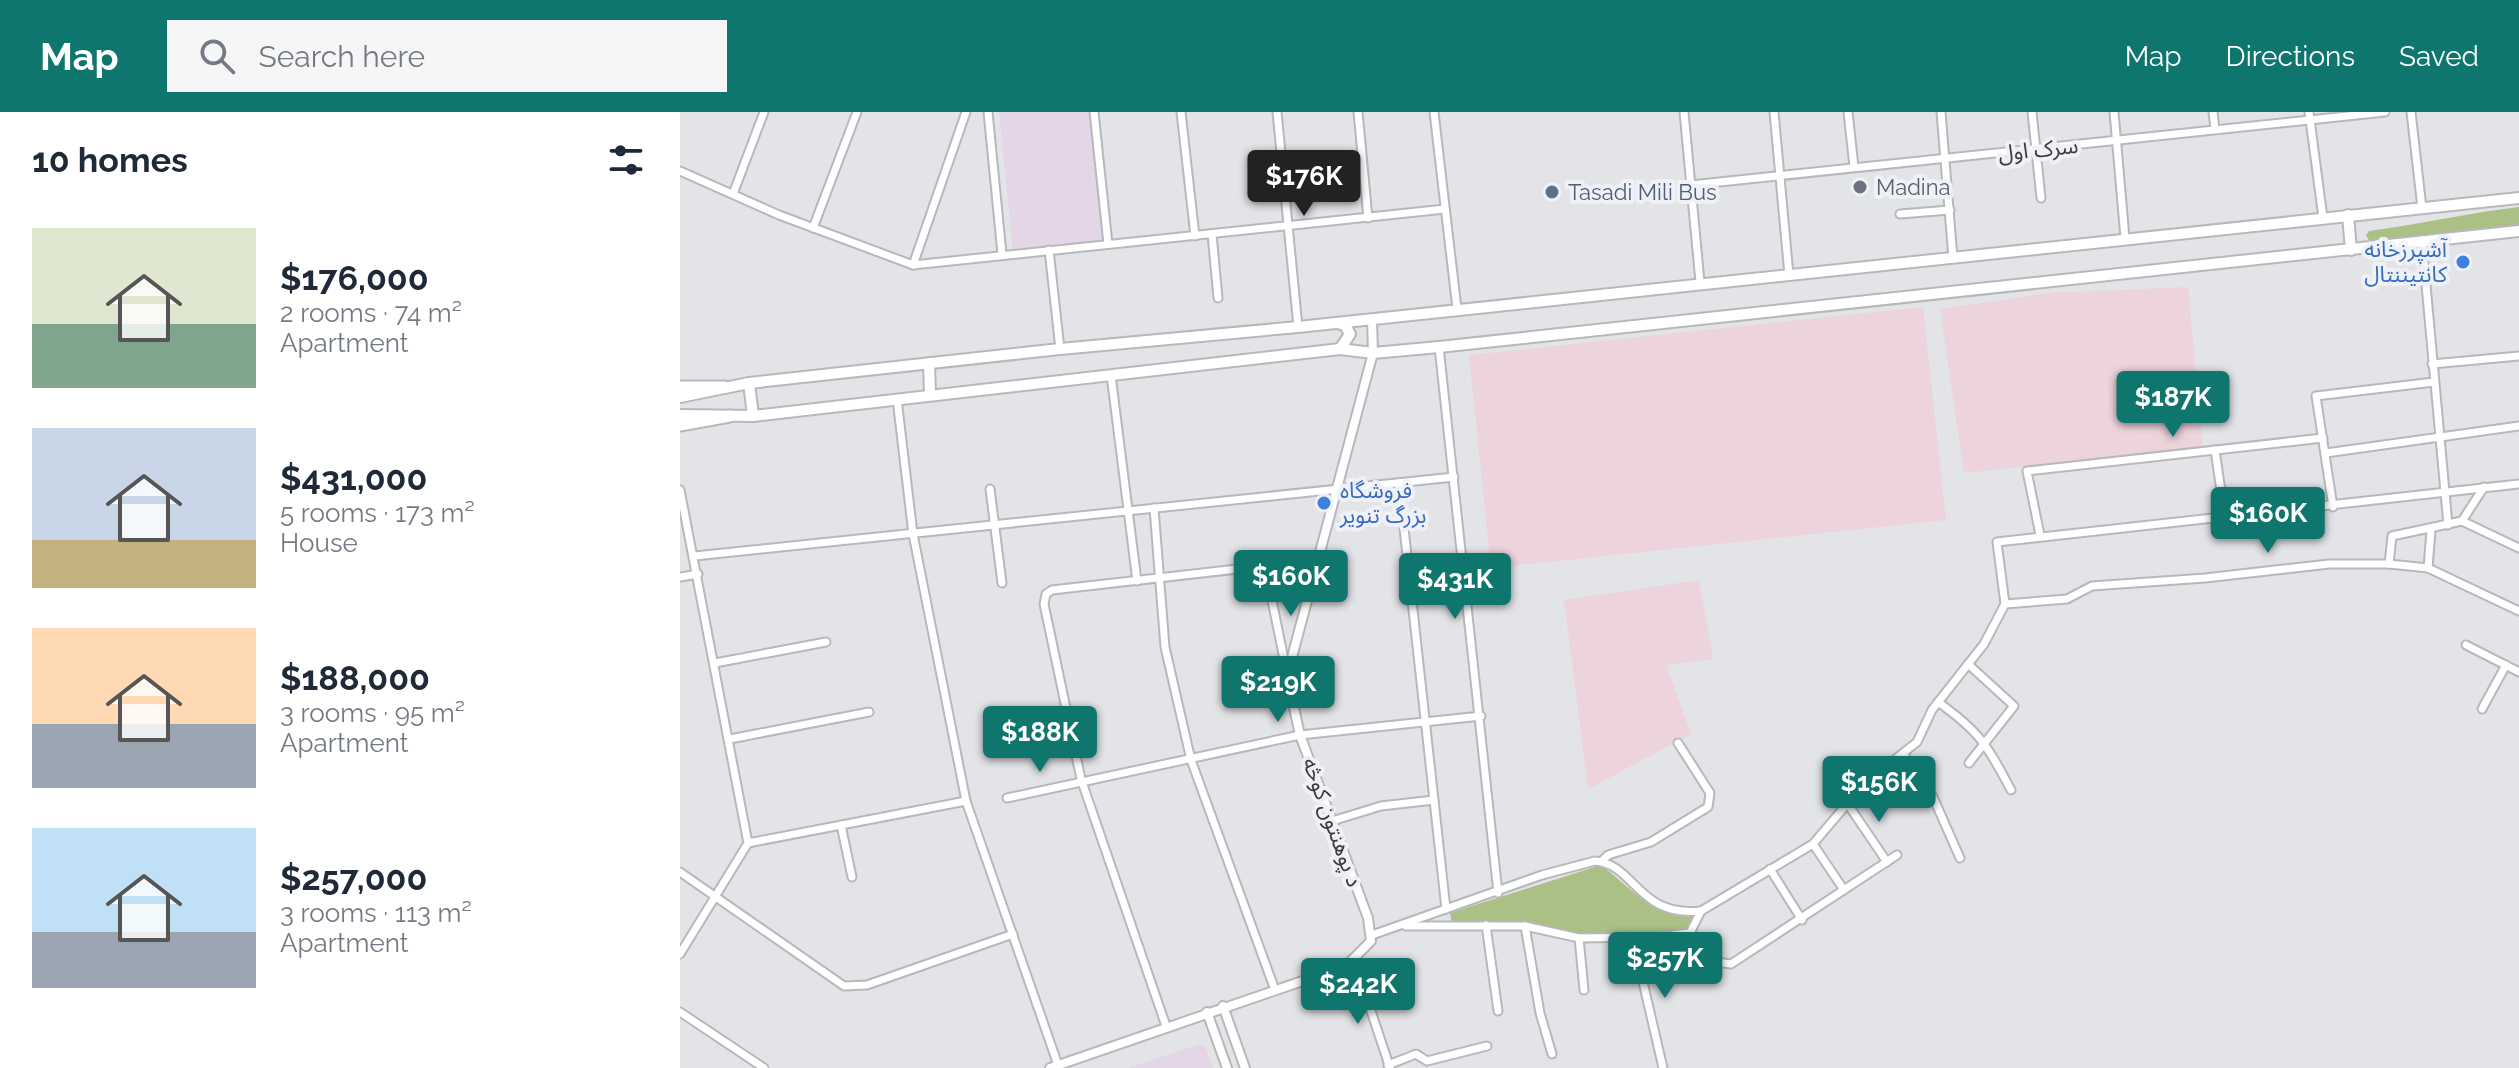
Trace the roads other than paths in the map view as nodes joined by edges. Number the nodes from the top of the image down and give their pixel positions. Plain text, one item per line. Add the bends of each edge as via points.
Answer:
1 (764, 112) edge
2 (857, 112) edge
3 (966, 112) edge
4 (988, 112) edge
5 (1094, 112) edge
6 (1181, 112) edge
7 (1277, 112) edge
8 (1358, 112) edge
9 (1434, 112) edge
10 (1684, 112) edge
11 (1774, 112) edge
12 (1848, 112) edge
13 (1941, 112) edge
14 (2032, 112) edge
15 (2114, 112) edge
16 (2213, 112) edge
17 (2385, 112) edge
18 (2411, 112) edge
19 (2309, 115) edge
20 (2215, 129) junction
21 (2117, 141) junction
22 (2037, 149) junction
23 (1946, 158) junction
24 (1854, 167) junction
25 (680, 171) edge
26 (1781, 177) junction
27 (1691, 185) junction
28 (733, 194) junction
29 (2041, 198) dead end
30 (2519, 198) edge
31 (2422, 208) junction
32 (1445, 209) junction
33 (1950, 210) junction
34 (1900, 214) dead end
35 (2348, 215) junction
36 (1368, 218) junction
37 (2323, 218) junction
38 (1290, 227) junction
39 (813, 228) junction
40 (2519, 231) edge
41 (1212, 234) junction
42 (1195, 236) junction
43 (2125, 238) junction
44 (2422, 241) junction
45 (1108, 244) junction
46 (1049, 250) junction
47 (2351, 250) junction
48 (1002, 254) junction
49 (1953, 258) junction
50 (913, 265) junction
51 (1789, 275) junction
52 (1700, 282) junction
53 (1218, 298) dead end
54 (1457, 309) junction
55 (1372, 319) junction
56 (1337, 323) junction
57 (1298, 327) junction
58 (1439, 347) junction
59 (1060, 349) junction
60 (1340, 349) junction
61 (1373, 353) junction
62 (2519, 356) edge
63 (929, 363) junction
64 (2432, 364) junction
65 (1111, 375) junction
66 (2434, 382) junction
67 (749, 383) junction
68 (680, 387) edge
69 (725, 387) junction
70 (930, 395) junction
71 (680, 397) edge
72 (897, 399) junction
73 (680, 415) edge
74 (730, 416) junction
75 (753, 416) junction
76 (680, 425) edge
77 (2519, 426) edge
78 (2440, 436) junction
79 (2323, 438) junction
80 (2215, 450) junction
81 (2326, 453) junction
82 (1454, 477) junction
83 (1399, 483) junction
84 (2519, 484) edge
85 (2484, 487) junction
86 (990, 489) dead end
87 (680, 490) edge
88 (1336, 490) junction
89 (2444, 493) junction
90 (2333, 507) junction
91 (1154, 508) junction
92 (1130, 511) junction
93 (2225, 518) junction
94 (2462, 521) junction
95 (995, 525) junction
96 (2448, 525) junction
97 (2431, 530) junction
98 (913, 534) junction
99 (2040, 535) junction
100 (2519, 548) edge
101 (695, 556) junction
102 (1317, 560) junction
103 (2389, 564) junction
104 (1265, 566) junction
105 (2428, 568) junction
106 (698, 574) junction
107 (680, 577) edge
108 (1160, 578) junction
109 (1137, 581) junction
110 (1002, 583) dead end
111 (2005, 604) junction
112 (2519, 611) edge
113 (826, 642) dead end
114 (2466, 645) dead end
115 (715, 663) junction
116 (1968, 664) junction
117 (2506, 665) junction
118 (2519, 672) edge
119 (1287, 676) junction
120 (1938, 702) junction
121 (2482, 709) dead end
122 (869, 712) dead end
123 (1481, 716) junction
124 (1424, 722) junction
125 (1300, 735) junction
126 (730, 739) junction
127 (1985, 742) junction
128 (1678, 743) dead end
129 (1904, 755) junction
130 (1191, 760) junction
131 (1969, 763) dead end
132 (1081, 779) junction
133 (2011, 790) dead end
134 (1007, 798) dead end
135 (1434, 800) junction
136 (966, 801) junction
137 (1847, 803) junction
138 (1332, 821) junction
139 (841, 825) junction
140 (748, 843) junction
141 (1813, 844) junction
142 (1897, 855) dead end
143 (1605, 858) junction
144 (1960, 858) dead end
145 (1887, 862) junction
146 (1770, 869) junction
147 (680, 872) edge
148 (852, 877) dead end
149 (1844, 890) junction
150 (1498, 893) junction
151 (717, 896) junction
152 (1446, 909) junction
153 (1701, 911) junction
154 (1802, 920) junction
155 (1486, 925) junction
156 (1400, 926) junction
157 (1525, 926) junction
158 (1013, 934) junction
159 (1372, 935) junction
160 (1657, 937) junction
161 (1579, 938) junction
162 (1633, 939) junction
163 (680, 954) edge
164 (1346, 966) junction
165 (1275, 990) junction
166 (1584, 990) dead end
167 (1223, 1006) junction
168 (1498, 1011) dead end
169 (680, 1012) edge
170 (1207, 1012) junction
171 (1166, 1026) junction
172 (1487, 1046) dead end
173 (1552, 1054) dead end
174 (1389, 1066) edge
175 (1054, 1067) edge
176 (764, 1068) edge
177 (1227, 1068) edge
178 (1245, 1068) edge
179 (1663, 1068) edge

1 - 28 street
2 - 39 street
3 - 50 street
4 - 48 street
5 - 45 street
6 - 42 street
7 - 38 street
8 - 36 street
9 - 32 street
10 - 27 street
11 - 26 street
12 - 24 street
13 - 23 street
14 - 22 street
15 - 21 street
16 - 20 street
17 - 19 street, سرک‌ اول
18 - 31 street
19 - 20 street, سرک‌ اول
19 - 37 street
20 - 21 street, سرک‌ اول
21 - 22 street, سرک‌ اول
21 - 43 street
22 - 23 street, سرک‌ اول
22 - 29 street
23 - 24 street, سرک‌ اول
23 - 33 street
24 - 26 street, سرک‌ اول
25 - 28 street
26 - 27 street, سرک‌ اول
26 - 51 street
27 - 52 street
28 - 39 street
30 - 31 main road
31 - 35 main road
32 - 36 street
32 - 54 street
33 - 34 street
33 - 49 street
35 - 37 main road
35 - 47 main road
36 - 38 street
37 - 43 main road
38 - 41 street
38 - 57 street
39 - 50 street
40 - 44 main road
41 - 42 street
41 - 53 street
42 - 45 street
43 - 49 main road
44 - 47 main road
44 - 64 street
45 - 46 street
46 - 48 street
46 - 59 street
47 - 58 main road
48 - 50 street
49 - 51 main road
51 - 52 main road
52 - 54 main road
54 - 55 main road
55 - 56 main road
55 - 61 street, د پوهنتون کوڅه
56 - 57 main road
56 - 60 main road via 1350,334
57 - 59 main road
58 - 61 main road
58 - 82 street
59 - 63 main road
60 - 61 main road
60 - 65 main road
61 - 88 street, د پوهنتون کوڅه
62 - 64 street
63 - 67 main road
63 - 70 main road
64 - 66 street
65 - 70 main road
65 - 92 street
66 - 78 street
66 - 79 street via 2316,396
67 - 69 main road
67 - 75 main road
68 - 69 highway
69 - 71 main road
70 - 72 main road
72 - 75 main road
72 - 98 street
73 - 74 main road
74 - 75 main road
74 - 76 highway
77 - 78 street
78 - 81 street
78 - 89 street
79 - 80 street
79 - 81 street
80 - 93 street
80 - 99 street via 2027,471
81 - 90 street
82 - 83 street
82 - 123 street
83 - 88 street
83 - 124 street
84 - 85 street
85 - 89 street
85 - 94 street
86 - 95 street
87 - 101 street
88 - 91 street
88 - 102 street, د پوهنتون کوڅه
89 - 90 street
89 - 96 street
90 - 93 street
91 - 92 street
91 - 108 street
92 - 95 street
92 - 109 street
93 - 99 street
94 - 96 street
94 - 100 street
95 - 98 street
95 - 110 street
96 - 97 street
97 - 103 street via 2392,536
97 - 105 street
98 - 101 street
98 - 136 street
99 - 111 street via 1997,542
101 - 106 street
102 - 104 street
102 - 119 street, د پوهنتون کوڅه
103 - 105 street
103 - 111 street via 2329,564 2092,586 2067,599
104 - 108 street
104 - 119 street
105 - 112 street
106 - 107 street
106 - 115 street
108 - 109 street
108 - 130 street via 1165,647
109 - 132 street via 1046,594
111 - 116 street
113 - 115 street
114 - 117 street
115 - 126 street
116 - 120 street
116 - 127 street via 2014,706
117 - 118 street
117 - 121 street
119 - 125 street, د پوهنتون کوڅه
120 - 127 street
120 - 129 street
122 - 126 street
123 - 124 street
123 - 150 street
124 - 125 street
124 - 135 street
125 - 130 street
125 - 138 street, د پوهنتون کوڅه
126 - 140 street
127 - 131 street
127 - 133 street
128 - 143 street via 1710,793 1708,807 1651,842
129 - 137 street
129 - 144 street via 1933,797
130 - 132 street
130 - 165 street
132 - 134 street
132 - 171 street
135 - 138 street via 1381,806
135 - 152 street
136 - 139 street
136 - 158 street
137 - 141 street
137 - 145 street
138 - 159 street, د پوهنتون کوڅه
139 - 140 street
139 - 148 street
140 - 151 street
141 - 146 street
141 - 149 street
142 - 145 street
143 - 150 street
143 - 153 street via 1664,909
145 - 149 street
146 - 153 street
146 - 154 street
147 - 151 street
149 - 154 street
150 - 152 street
151 - 158 street via 844,986 855,987
151 - 163 street
152 - 156 street
153 - 160 street via 1690,933
154 - 160 street via 1731,964 1694,959
155 - 156 street
155 - 157 street
155 - 168 street
156 - 159 street
157 - 161 street
157 - 173 street
158 - 175 street
159 - 164 street via 1365,950
160 - 162 street
161 - 162 street
161 - 166 street
162 - 179 street
164 - 165 street
164 - 174 street via 1359,975
165 - 167 street
167 - 170 street
167 - 178 street
169 - 176 street
170 - 171 street
170 - 177 street
171 - 175 street
172 - 174 street via 1427,1061 1416,1054

